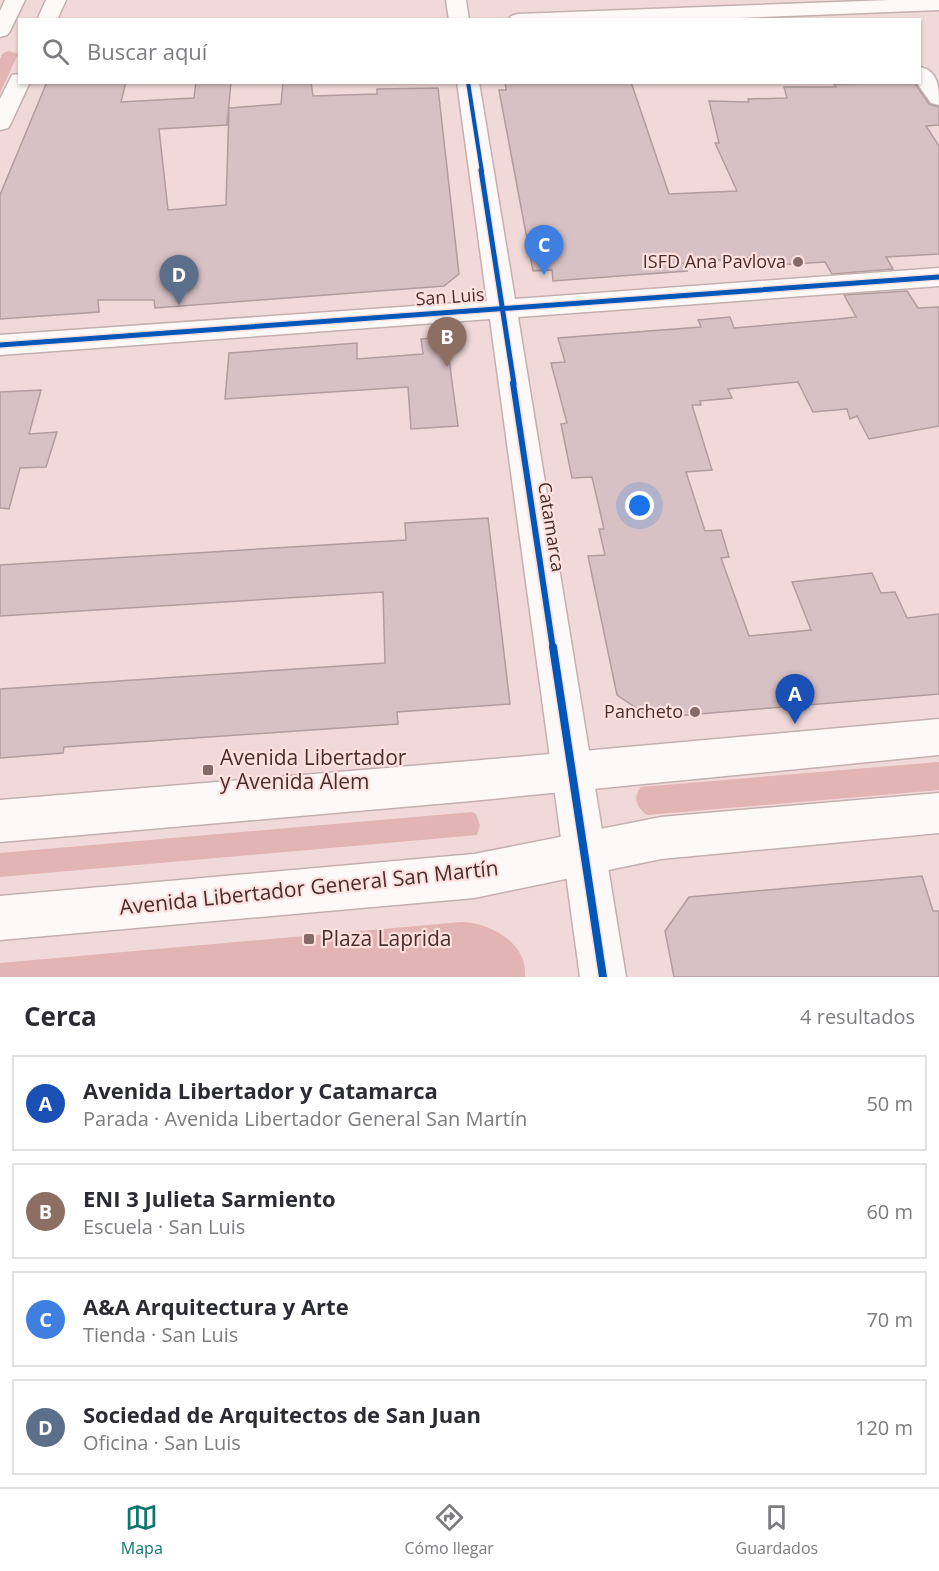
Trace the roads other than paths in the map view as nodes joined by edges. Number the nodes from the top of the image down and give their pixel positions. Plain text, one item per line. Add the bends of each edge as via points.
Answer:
1 (15, 0) edge
2 (56, 0) edge
3 (456, 0) edge
4 (939, 4) edge
5 (869, 9) edge
6 (48, 18) edge
7 (459, 18) edge
8 (582, 18) edge
9 (0, 31) edge
10 (18, 38) edge
11 (0, 39) edge
12 (921, 74) edge
13 (18, 84) edge
14 (468, 84) edge
15 (939, 98) edge
16 (0, 123) edge
17 (939, 277) edge
18 (503, 308) junction
19 (0, 345) edge
20 (939, 737) edge
21 (573, 771) junction
22 (939, 813) edge
23 (0, 821) edge
24 (586, 853) junction
25 (0, 918) edge
26 (603, 977) edge

1 - 9 street
2 - 6 street
3 - 7 street
4 - 5 street
5 - 8 street
10 - 11 street
12 - 15 street
13 - 16 street
14 - 18 street, Catamarca
17 - 18 street, San Luis
18 - 19 street, San Luis
18 - 21 street, Catamarca
20 - 21 street
21 - 23 street
21 - 24 street, Catamarca
22 - 24 street, Avenida Libertador General San Martín via 661,838
24 - 25 street, Avenida Libertador General San Martín via 474,876
24 - 26 street, Catamarca

